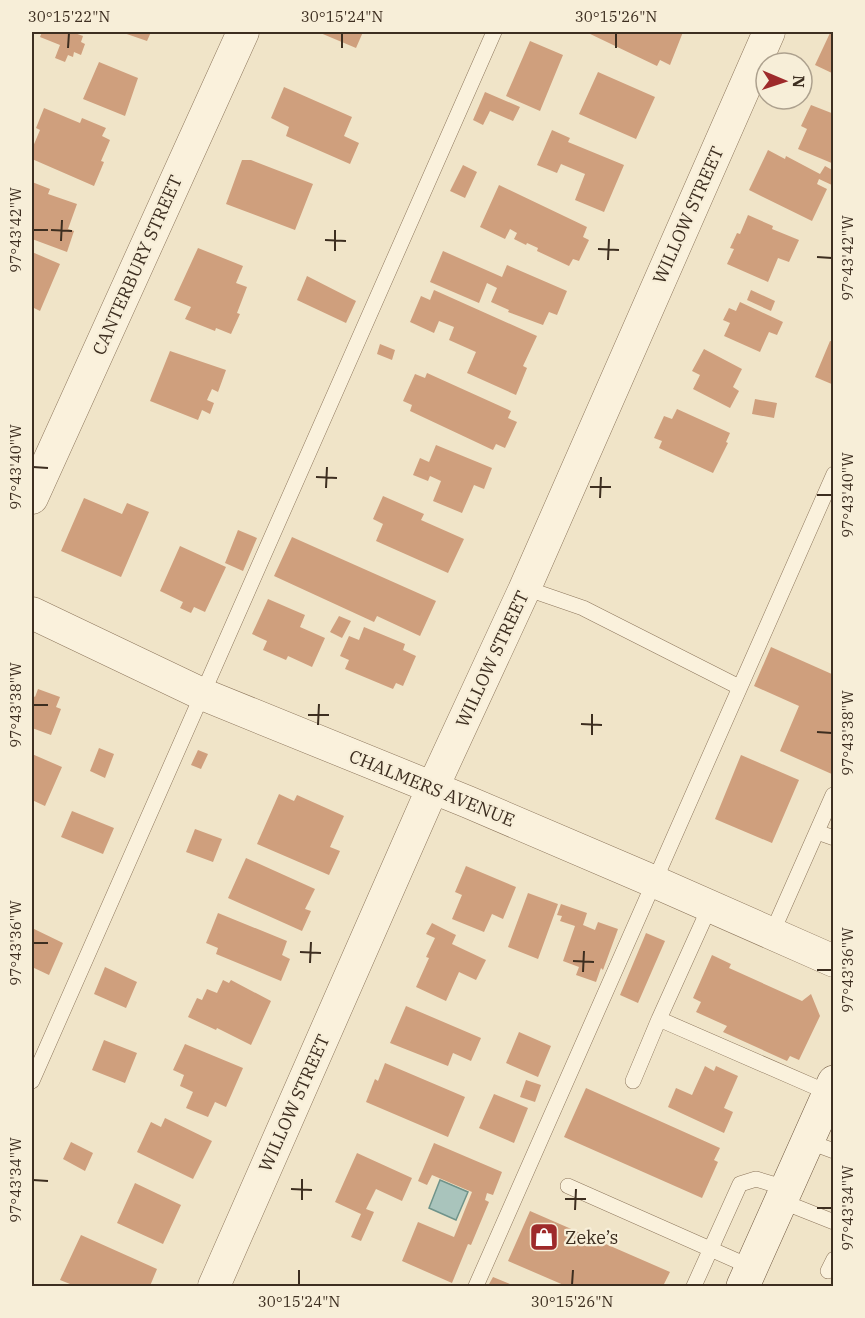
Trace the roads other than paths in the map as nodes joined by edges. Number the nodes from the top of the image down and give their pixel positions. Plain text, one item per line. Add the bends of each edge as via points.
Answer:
1 (243, 32) edge
2 (494, 32) edge
3 (769, 32) edge
4 (834, 474) edge
5 (32, 498) edge
6 (525, 588) junction
7 (32, 613) edge
8 (740, 687) junction
9 (202, 694) junction
10 (433, 788) junction
11 (833, 795) edge
12 (817, 832) junction
13 (834, 838) edge
14 (655, 882) junction
15 (710, 906) junction
16 (772, 933) junction
17 (834, 961) edge
18 (659, 1019) junction
19 (32, 1081) edge
20 (633, 1081) dead end
21 (831, 1088) edge
22 (820, 1146) edge
23 (568, 1186) dead end
24 (784, 1194) junction
25 (834, 1222) edge
26 (711, 1249) junction
27 (747, 1277) edge
28 (214, 1287) edge
29 (476, 1287) edge
30 (694, 1287) edge

1 - 5 street, CANTERBURY STREET
2 - 9 lane
3 - 6 street, WILLOW STREET
4 - 8 lane
6 - 8 lane via 583,608
6 - 10 street, WILLOW STREET
7 - 9 street, CHALMERS AVENUE
8 - 14 lane
9 - 10 street, CHALMERS AVENUE
9 - 19 lane
10 - 14 street, CHALMERS AVENUE
10 - 28 street, WILLOW STREET
11 - 12 lane
12 - 13 lane
12 - 16 lane
14 - 15 street, CHALMERS AVENUE
14 - 29 lane
15 - 16 street, CHALMERS AVENUE
15 - 18 lane
16 - 17 street, CHALMERS AVENUE
18 - 20 lane
18 - 21 lane
21 - 22 main road
22 - 24 main road
23 - 26 lane
24 - 25 lane
24 - 26 lane via 756,1179 740,1184
24 - 27 main road
26 - 27 lane
26 - 30 lane

